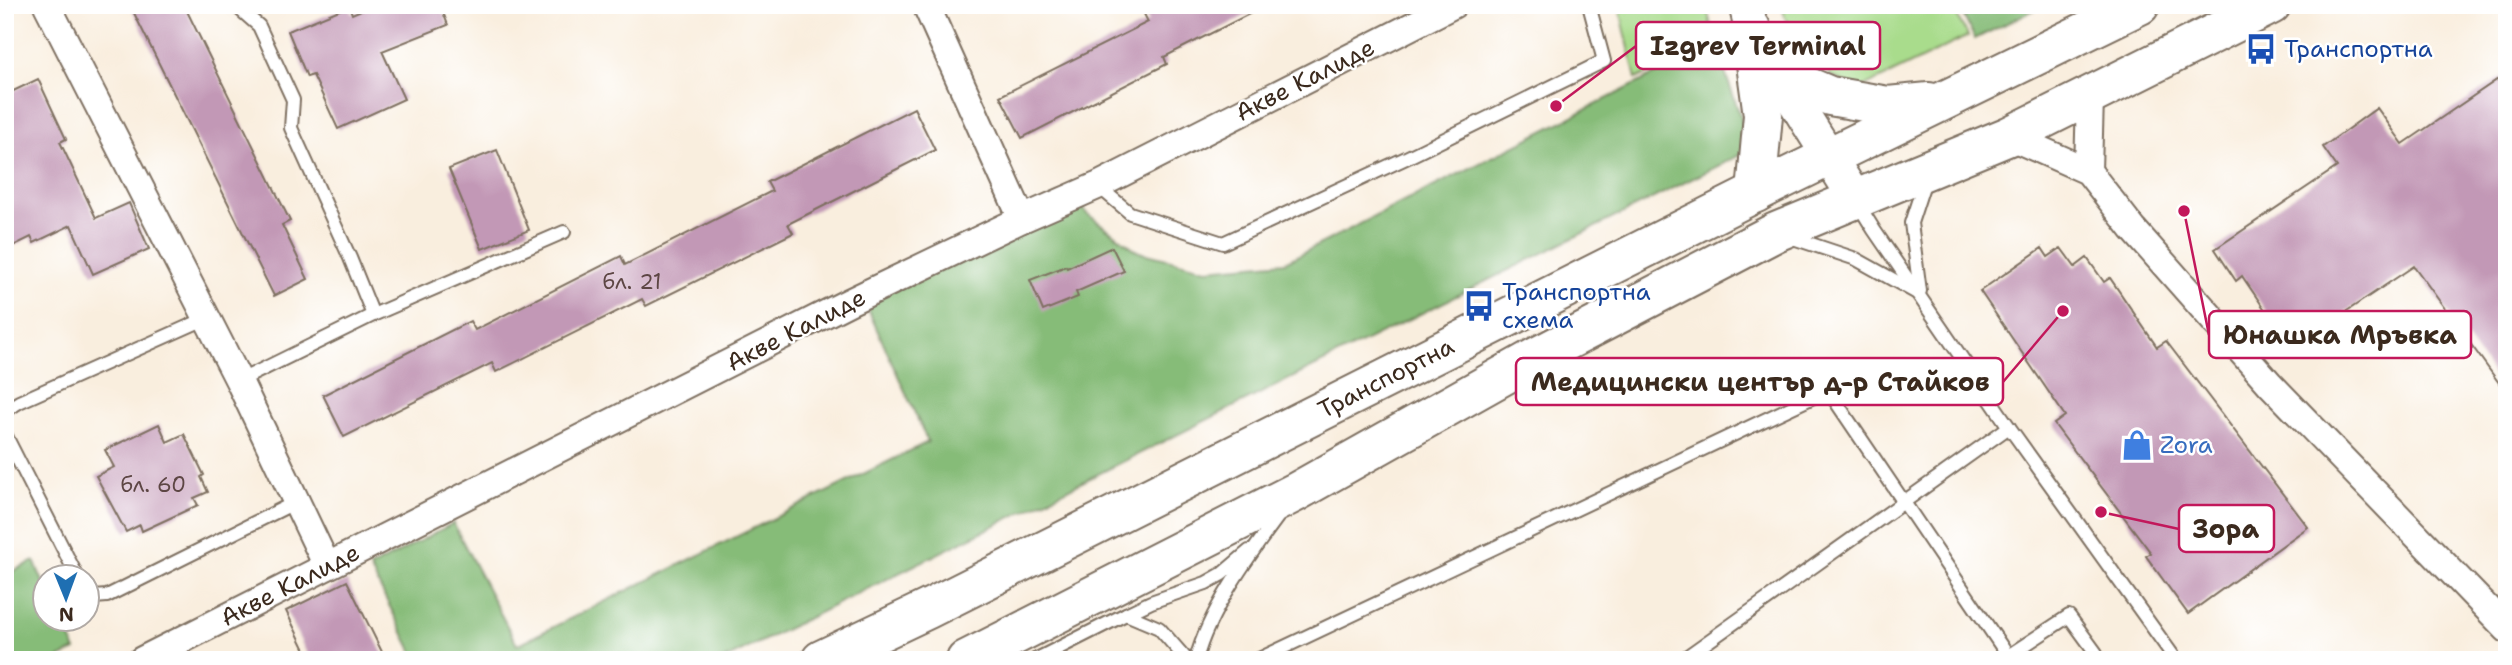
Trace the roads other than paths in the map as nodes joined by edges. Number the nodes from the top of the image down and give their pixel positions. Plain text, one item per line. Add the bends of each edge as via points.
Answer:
1 (47, 5) edge
2 (235, 5) edge
3 (926, 5) edge
4 (1453, 5) edge
5 (1588, 5) edge
6 (2140, 5) edge
7 (2272, 5) edge
8 (1748, 17) edge
9 (1778, 74) junction
10 (2090, 97) junction
11 (1945, 101) junction
12 (2009, 136) junction
13 (1830, 156) junction
14 (1930, 167) junction
15 (2088, 171) junction
16 (1097, 186) junction
17 (1756, 193) junction
18 (1855, 198) junction
19 (1021, 219) junction
20 (564, 232) dead end
21 (1776, 232) junction
22 (1920, 295) junction
23 (373, 314) junction
24 (207, 318) junction
25 (239, 381) junction
26 (5, 411) edge
27 (2010, 427) junction
28 (5, 434) edge
29 (1296, 492) junction
30 (296, 502) junction
31 (1903, 502) junction
32 (1258, 544) junction
33 (71, 564) edge
34 (327, 566) junction
35 (102, 596) edge
36 (1126, 614) junction
37 (2507, 629) edge
38 (2096, 653) dead end
39 (2005, 658) edge
40 (142, 660) edge
41 (821, 660) edge
42 (966, 660) edge
43 (1035, 660) edge
44 (1187, 660) edge
45 (1196, 660) edge
46 (1257, 660) edge
47 (1682, 660) edge
48 (2176, 660) edge

1 - 24 street
2 - 23 lane via 259,26 293,100 291,128
3 - 19 street
4 - 16 street, Акве Калиде
5 - 16 lane via 1604,61 1223,243 1130,213
6 - 11 main road, Транспортна
7 - 10 main road
8 - 9 street
8 - 17 main road via 1763,115
9 - 11 main road via 1829,96 1888,106
9 - 13 street
10 - 12 main road
10 - 15 street
11 - 13 main road, Транспортна
12 - 14 main road
12 - 15 street
13 - 17 main road, Транспортна
13 - 18 street
14 - 18 main road
14 - 22 lane via 1911,223
15 - 37 street via 2270,384
16 - 19 street, Акве Калиде
17 - 41 main road, Транспортна
18 - 21 main road
18 - 22 lane
19 - 34 street, Акве Калиде
20 - 23 lane
21 - 22 lane via 1856,259
21 - 29 main road via 1536,357
22 - 27 lane
23 - 25 lane
24 - 25 street
24 - 26 lane
25 - 30 street
27 - 31 lane
27 - 48 lane
28 - 33 lane
29 - 32 lane
29 - 42 main road
30 - 34 street
30 - 35 lane
31 - 39 lane
31 - 46 lane via 1828,390
31 - 47 lane
32 - 36 lane via 1206,583
32 - 45 lane via 1218,610
34 - 40 street, Акве Калиде
36 - 43 lane
36 - 44 lane via 1159,628
38 - 39 lane via 2069,615

